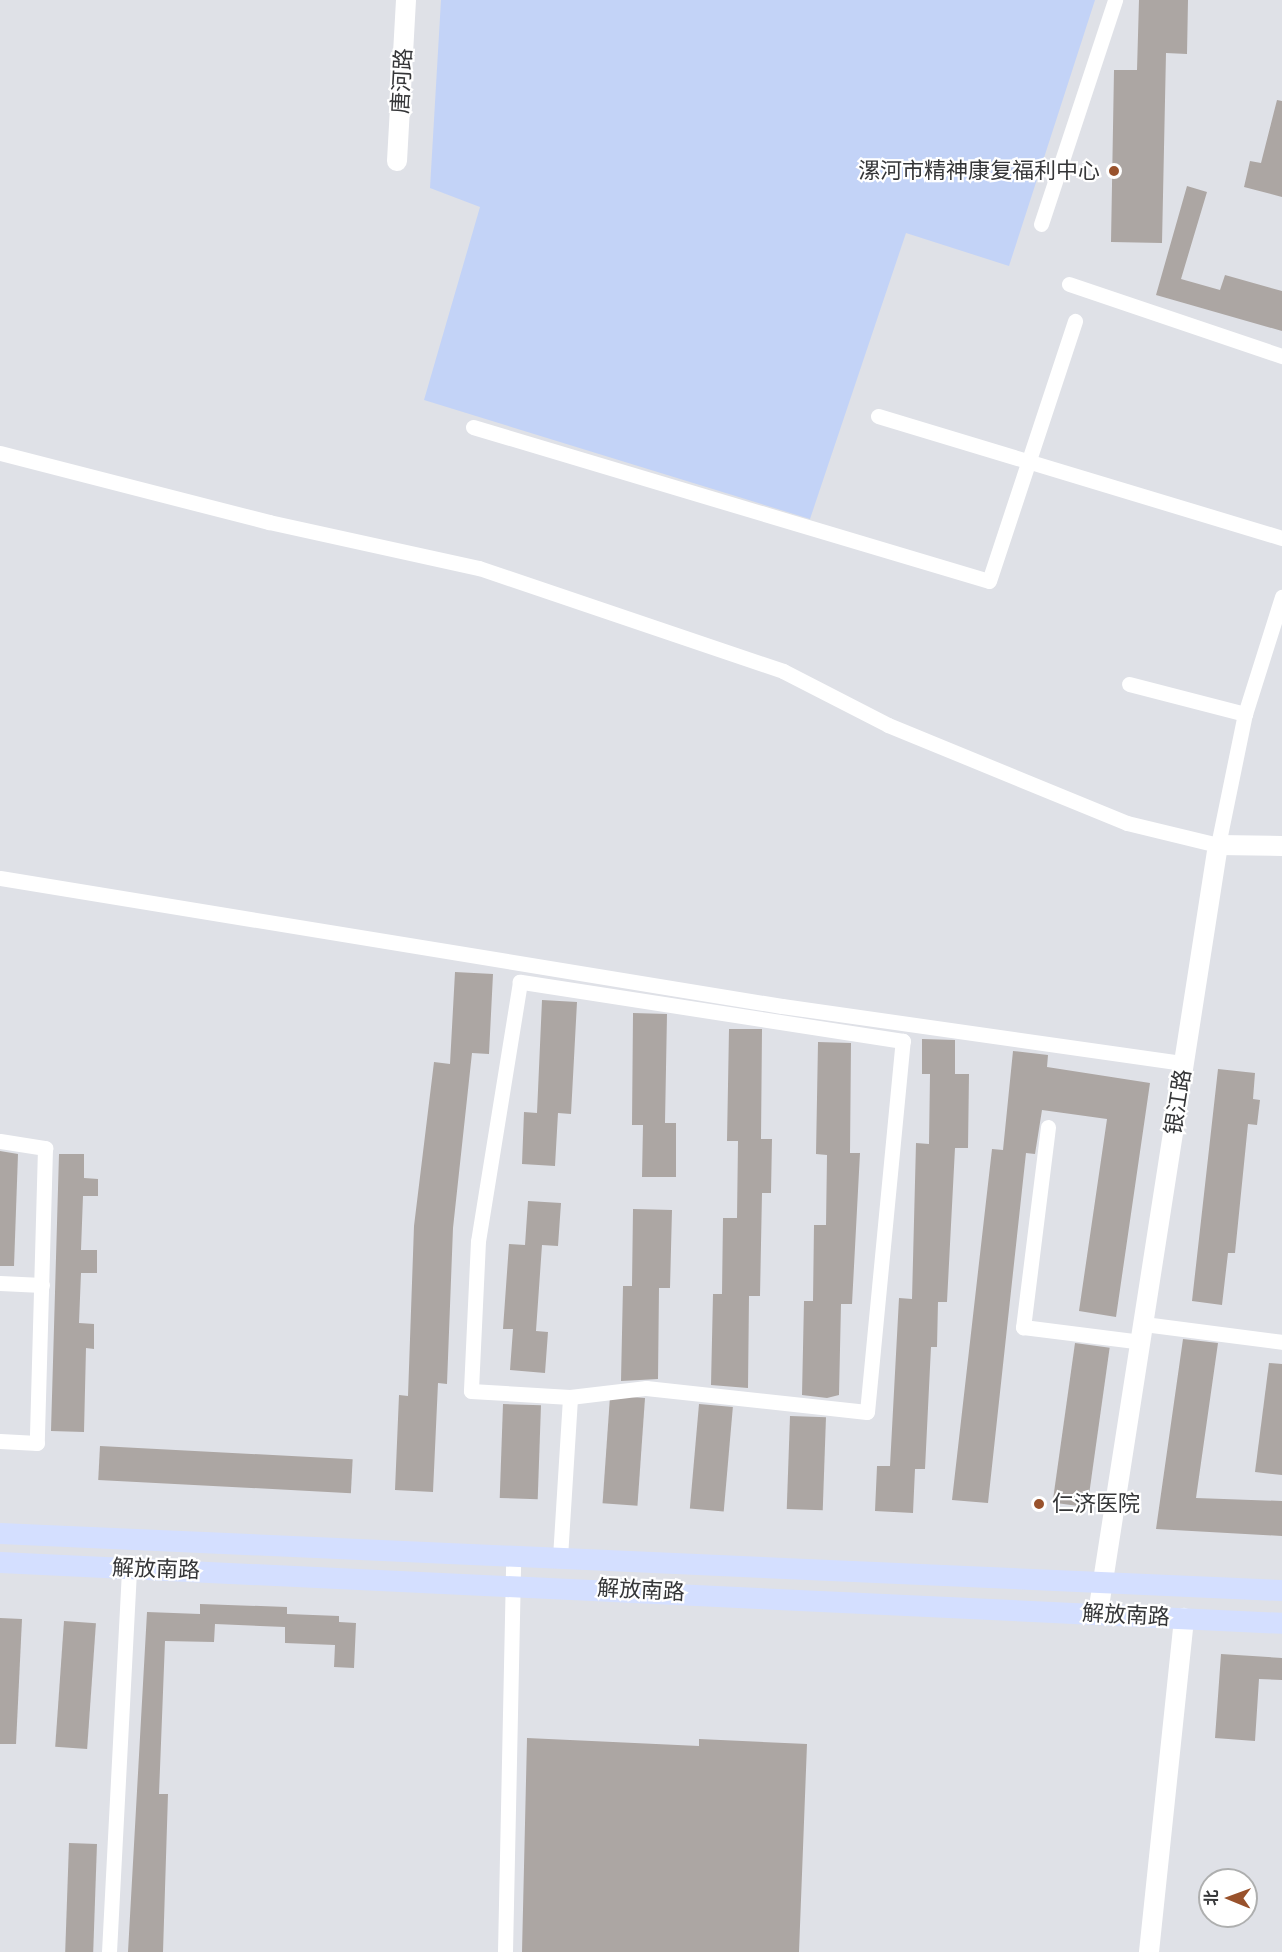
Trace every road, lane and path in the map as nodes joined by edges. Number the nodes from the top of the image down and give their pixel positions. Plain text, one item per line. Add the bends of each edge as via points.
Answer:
1 (406, 0) edge
2 (1115, 0) edge
3 (397, 161) dead end
4 (1041, 224) dead end
5 (1069, 284) dead end
6 (1075, 321) dead end
7 (1282, 356) edge
8 (878, 417) dead end
9 (473, 427) dead end
10 (0, 453) edge
11 (1028, 462) junction
12 (1282, 538) edge
13 (1282, 597) edge
14 (1128, 684) dead end
15 (1245, 714) junction
16 (1218, 844) junction
17 (1282, 846) edge
18 (0, 878) edge
19 (1185, 1062) junction
20 (1048, 1127) dead end
21 (0, 1141) edge
22 (0, 1283) edge
23 (42, 1285) junction
24 (1142, 1333) junction
25 (1282, 1342) edge
26 (570, 1397) junction
27 (0, 1441) edge
28 (0, 1533) edge
29 (513, 1555) junction
30 (560, 1557) junction
31 (0, 1562) edge
32 (129, 1568) junction
33 (1103, 1581) junction
34 (513, 1584) junction
35 (1282, 1590) edge
36 (1098, 1613) junction
37 (1184, 1618) junction
38 (1282, 1623) edge
39 (109, 1952) edge
40 (505, 1952) edge
41 (1149, 1952) edge

1 - 3 street, 唐河路
2 - 4 street
5 - 7 street
6 - 11 street
8 - 11 street
9 - 11 street via 989,581
10 - 16 street via 269,522 479,568 783,671 888,725 1127,823
11 - 12 street
13 - 15 street, 银江路
14 - 15 street
15 - 16 street, 银江路
16 - 17 street
16 - 19 street, 银江路
18 - 19 street via 782,1006
19 - 24 street, 银江路
20 - 24 street via 1023,1328
21 - 23 street via 45,1148
22 - 23 street
23 - 27 street via 37,1443
24 - 25 street
24 - 33 street, 银江路
26 - 26 street via 646,1388 867,1412 903,1041 520,982 478,1241 471,1391
26 - 30 street
28 - 29 main road, 解放南路
29 - 30 main road, 解放南路
29 - 34 street
30 - 33 main road, 解放南路
31 - 32 main road, 解放南路
32 - 34 main road, 解放南路
32 - 39 street
33 - 35 main road, 解放南路
33 - 36 street, 银江路
34 - 36 main road, 解放南路
34 - 40 street
36 - 37 main road, 解放南路
37 - 38 main road, 解放南路
37 - 41 street

